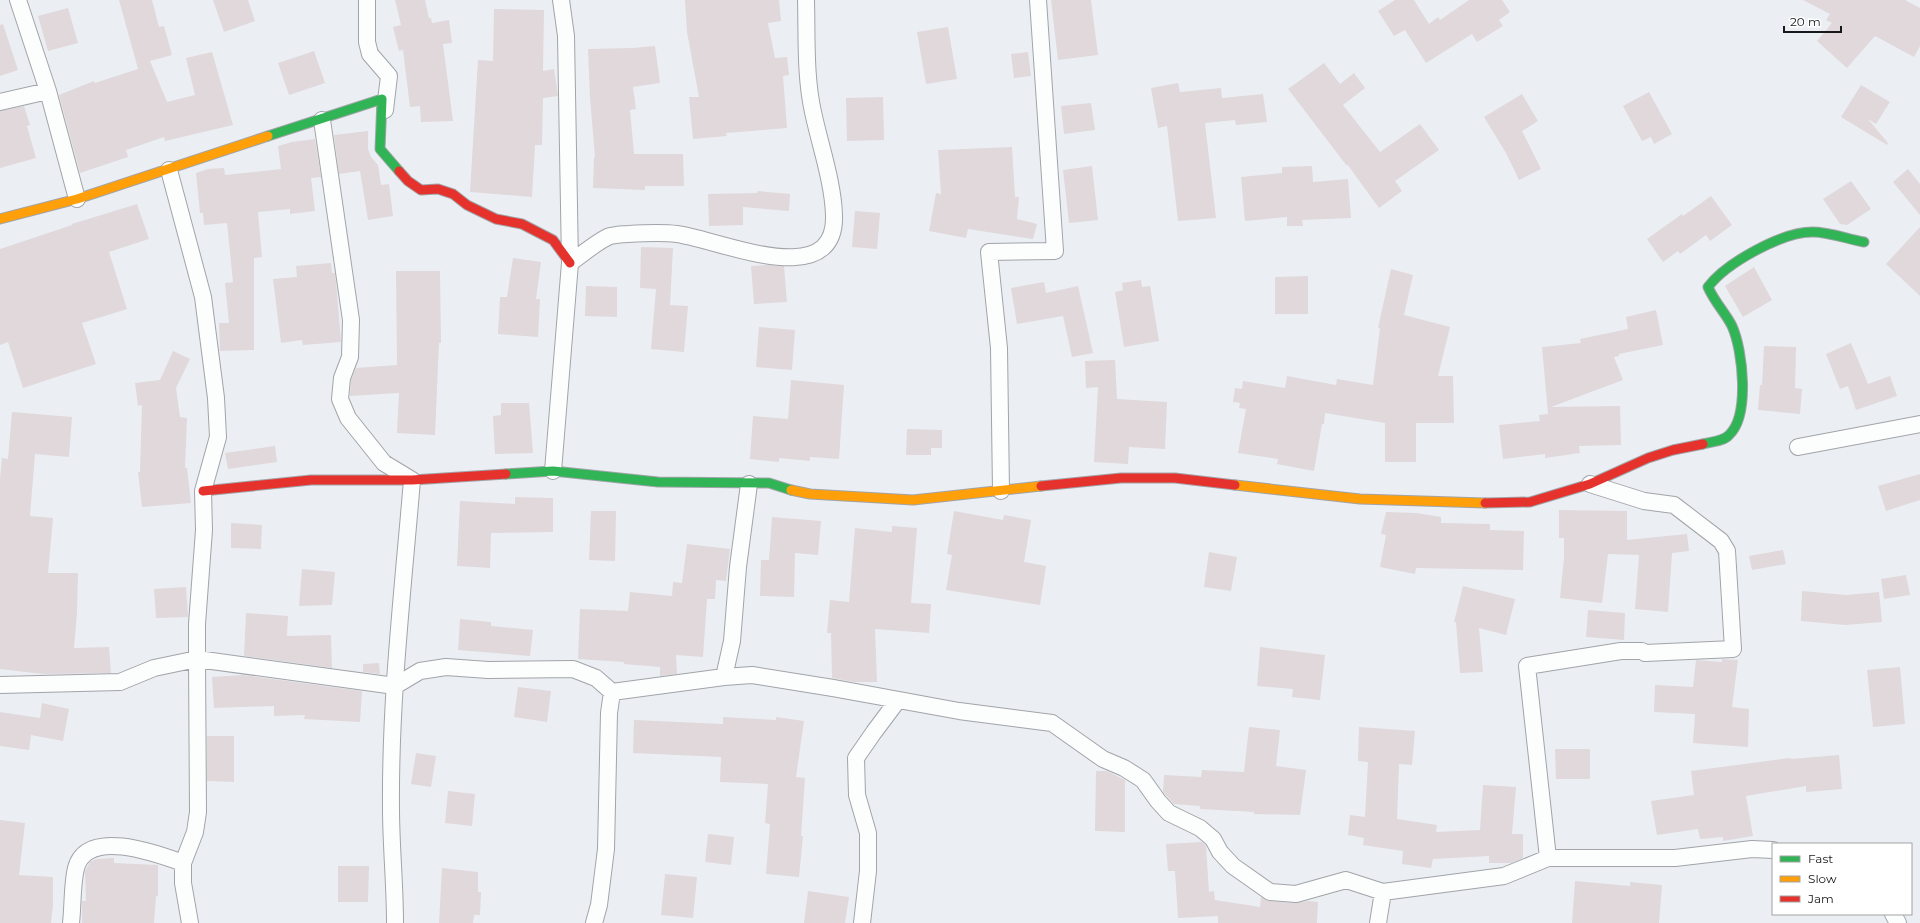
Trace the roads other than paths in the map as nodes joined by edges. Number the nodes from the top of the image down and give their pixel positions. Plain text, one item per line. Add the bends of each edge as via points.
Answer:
1 (18, 0) edge
2 (367, 0) edge
3 (561, 0) edge
4 (806, 0) edge
5 (1038, 0) edge
6 (48, 91) junction
7 (0, 102) edge
8 (322, 120) junction
9 (380, 149) junction
10 (170, 170) junction
11 (77, 199) junction
12 (0, 219) edge
13 (1864, 242) dead end
14 (570, 263) junction
15 (1920, 424) edge
16 (1798, 447) dead end
17 (553, 471) junction
18 (412, 480) junction
19 (749, 484) junction
20 (1590, 484) junction
21 (203, 491) junction
22 (1001, 491) junction
23 (197, 659) junction
24 (724, 677) junction
25 (0, 685) edge
26 (395, 686) junction
27 (612, 692) junction
28 (898, 700) junction
29 (1772, 850) edge
30 (1548, 858) junction
31 (183, 863) junction
32 (1383, 892) junction
33 (72, 923) edge
34 (190, 923) edge
35 (395, 923) edge
36 (594, 923) edge
37 (862, 923) edge
38 (1378, 923) edge

1 - 6 street
2 - 9 street via 367,42 370,54 389,76
3 - 14 street via 566,36
4 - 14 street via 808,72 834,216 832,236 825,248 816,254 801,258 781,257 677,234 628,234 610,236
5 - 22 street via 1055,251 989,252 999,348
6 - 7 street
6 - 11 street
8 - 9 street via 382,99
8 - 10 street
8 - 18 street via 351,320 350,357 342,378 340,399 348,418 384,463
9 - 14 street via 408,181 421,190 438,189 453,194 467,205 496,219 522,224 552,240
10 - 11 street
10 - 21 street via 203,297 216,398 218,437
11 - 12 street
13 - 20 street via 1824,233 1782,237 1724,269 1708,287 1714,301 1731,325 1739,345 1742,400 1737,424 1729,436 1648,458
14 - 17 street
15 - 16 street
17 - 18 street
17 - 19 street via 658,482
18 - 21 street via 311,480
18 - 26 street
19 - 22 street via 769,483 784,490 810,494 913,500
19 - 24 street via 736,581 732,641
20 - 22 street via 1530,502 1496,504 1360,499 1175,478 1122,478
20 - 30 street via 1644,501 1674,505 1721,541 1727,551 1733,649 1645,653 1621,651 1527,666
21 - 23 street via 204,530
23 - 25 street via 154,668 120,682
23 - 26 street
23 - 31 street via 198,812 195,832
24 - 27 street
24 - 28 street via 752,675
26 - 27 street via 420,671 446,668 573,669 596,678
26 - 35 street via 391,807
27 - 36 street via 609,713 606,849 599,905
28 - 32 street via 1052,723 1103,759 1143,780 1169,813 1200,828 1213,839 1220,852 1233,866 1270,892 1296,894 1346,880
28 - 37 street via 856,758 857,795 868,833 868,871
29 - 30 street via 1752,849 1675,858
30 - 32 street via 1504,876
31 - 33 street via 126,846 90,850 82,856 76,868
31 - 34 street via 183,883
32 - 38 street

